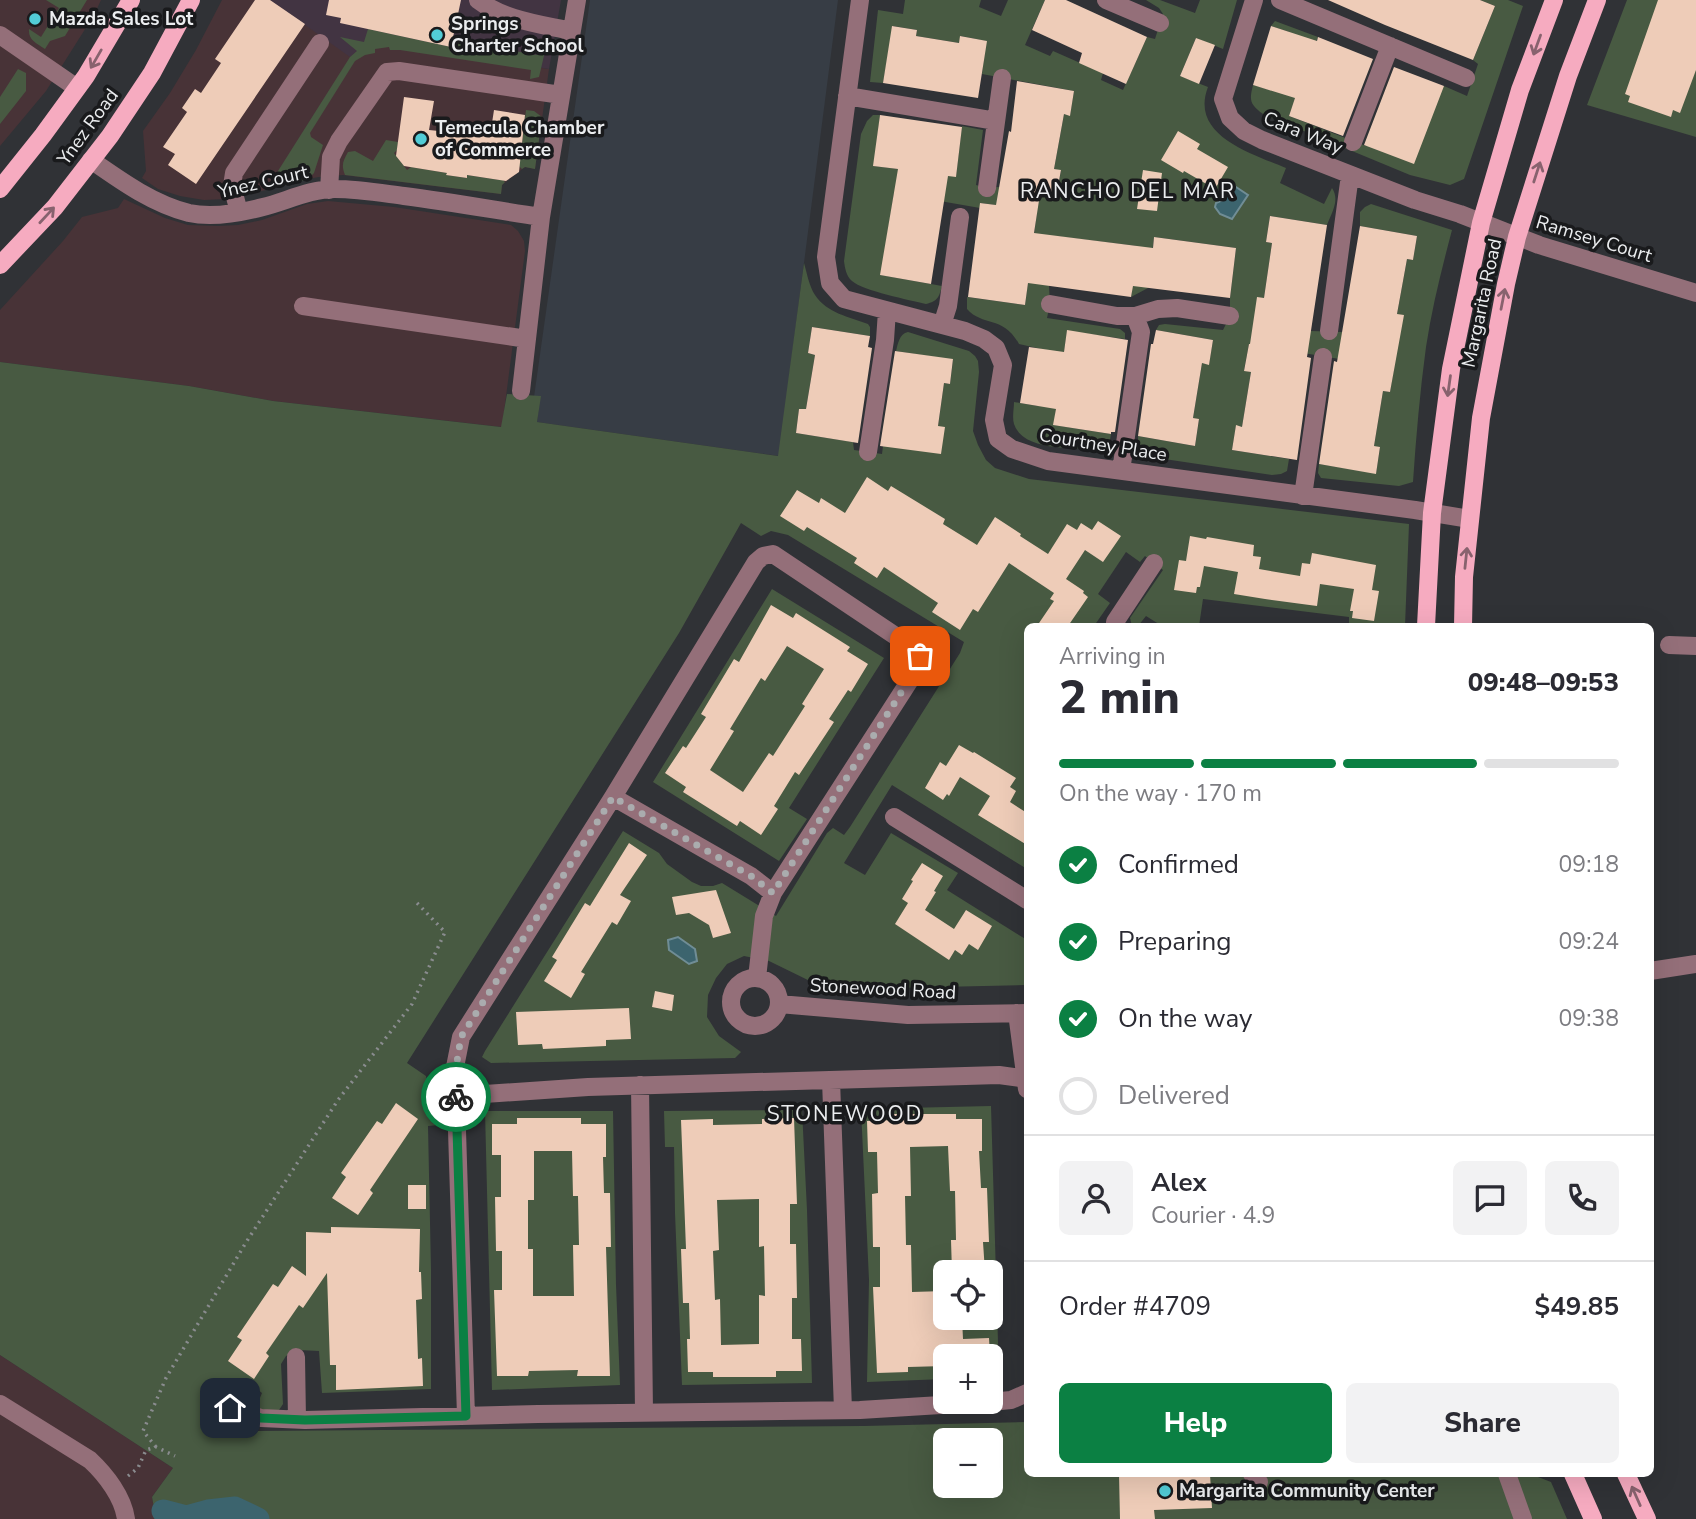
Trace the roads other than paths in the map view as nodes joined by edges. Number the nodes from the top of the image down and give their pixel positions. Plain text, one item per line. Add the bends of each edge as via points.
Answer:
1 (131, 0) edge
2 (191, 0) edge
3 (478, 0) edge
4 (577, 0) edge
5 (860, 0) edge
6 (1106, 0) edge
7 (1254, 0) edge
8 (1280, 0) edge
9 (1553, 0) edge
10 (1597, 0) edge
11 (1130, 5) edge
12 (1160, 23) dead end
13 (571, 31) junction
14 (0, 35) edge
15 (320, 43) dead end
16 (1391, 46) junction
17 (1002, 78) dead end
18 (1466, 78) dead end
19 (77, 88) junction
20 (561, 95) junction
21 (847, 96) junction
22 (996, 121) junction
23 (1353, 142) dead end
24 (91, 160) junction
25 (1350, 175) junction
26 (988, 188) dead end
27 (0, 189) edge
28 (329, 190) junction
29 (239, 212) junction
30 (541, 217) junction
31 (960, 217) dead end
32 (1480, 223) junction
33 (1517, 237) junction
34 (0, 265) edge
35 (1696, 293) edge
36 (1050, 304) dead end
37 (303, 306) dead end
38 (887, 311) junction
39 (1135, 316) junction
40 (1230, 316) dead end
41 (942, 325) junction
42 (1329, 331) dead end
43 (527, 339) junction
44 (1323, 357) dead end
45 (522, 391) dead end
46 (868, 452) dead end
47 (1121, 471) junction
48 (1303, 496) junction
49 (1432, 513) junction
50 (1470, 519) junction
51 (1154, 563) dead end
52 (1115, 623) edge
53 (1426, 623) edge
54 (1463, 623) edge
55 (1669, 645) dead end
56 (1696, 646) edge
57 (613, 797) junction
58 (894, 817) dead end
59 (773, 893) junction
60 (1024, 898) edge
61 (1696, 964) edge
62 (1654, 970) edge
63 (757, 978) junction
64 (779, 1004) junction
65 (1022, 1013) edge
66 (1024, 1041) edge
67 (831, 1080) junction
68 (1024, 1081) edge
69 (640, 1086) junction
70 (456, 1096) junction
71 (296, 1357) dead end
72 (1024, 1394) edge
73 (215, 1400) dead end
74 (1003, 1401) edge
75 (0, 1404) edge
76 (933, 1405) edge
77 (843, 1410) junction
78 (644, 1412) junction
79 (466, 1416) junction
80 (297, 1420) junction
81 (1508, 1477) edge
82 (1574, 1477) edge
83 (1627, 1477) edge
84 (126, 1519) edge
85 (1523, 1519) edge
86 (1593, 1519) edge
87 (1647, 1519) edge

1 -> 19 main road, Ynez Road
2 - 24 main road, Ynez Road via 152,73
3 - 13 street via 495,12
4 - 13 street
5 - 21 street, Courtney Place
6 - 11 street
7 - 25 street, Cara Way via 1223,99 1230,118 1262,140
8 - 16 street
9 -> 32 main road, Margarita Road
33 -> 10 main road, Margarita Road
11 - 12 street
13 - 20 street
14 - 19 street
15 - 29 street via 234,173 232,186
16 - 18 street
16 - 23 street
17 - 22 street
19 - 27 main road, Ynez Road
20 - 28 street via 387,72 331,157
20 - 30 street
21 - 22 street
21 - 38 street, Courtney Place via 826,257 830,284 844,299
22 - 26 street
24 - 29 street, Ynez Court via 168,206 191,213
34 -> 24 main road, Ynez Road via 55,207
25 - 32 street, Cara Way
25 - 42 street
28 - 29 street, Ynez Court
28 - 30 street, Ynez Court
30 - 43 street
31 - 41 street
32 - 33 street, Ramsey Court
32 -> 49 main road, Margarita Road via 1451,369
33 - 35 street, Ramsey Court
50 -> 33 main road, Margarita Road via 1481,418
36 - 39 street
37 - 43 street
38 - 41 street, Courtney Place
38 - 46 street
39 - 40 street via 1177,308
39 - 47 street via 1141,332
41 - 47 street, Courtney Place via 984,339 996,348 1003,365 993,420 998,439 1012,449 1048,461
43 - 45 street
44 - 48 street
47 - 48 street, Courtney Place
48 - 49 street, Courtney Place
49 - 50 street, Courtney Place
49 - 53 main road, Margarita Road
54 -> 50 main road, Margarita Road
51 - 52 street
55 - 56 street
57 - 59 street
57 - 59 street via 756,562 773,554 920,656 920,663
57 - 70 street via 461,1037
58 - 60 street
59 - 63 street via 764,916
61 - 62 street
63 - 64 street via 775,988
63 - 64 street via 735,988 731,1002 735,1016 749,1026 766,1024
64 - 65 street, Stonewood Road via 908,1015
65 - 66 street
67 - 68 street via 999,1075
67 - 69 street
67 - 77 street
69 - 70 street
69 - 78 street
70 - 79 street
71 - 80 street
72 - 74 street
73 - 80 street via 261,1418
75 - 84 street via 90,1460 113,1488
76 - 77 street
77 - 78 street
78 - 79 street
79 - 80 street
81 - 85 street
82 - 86 main road
87 -> 83 main road

